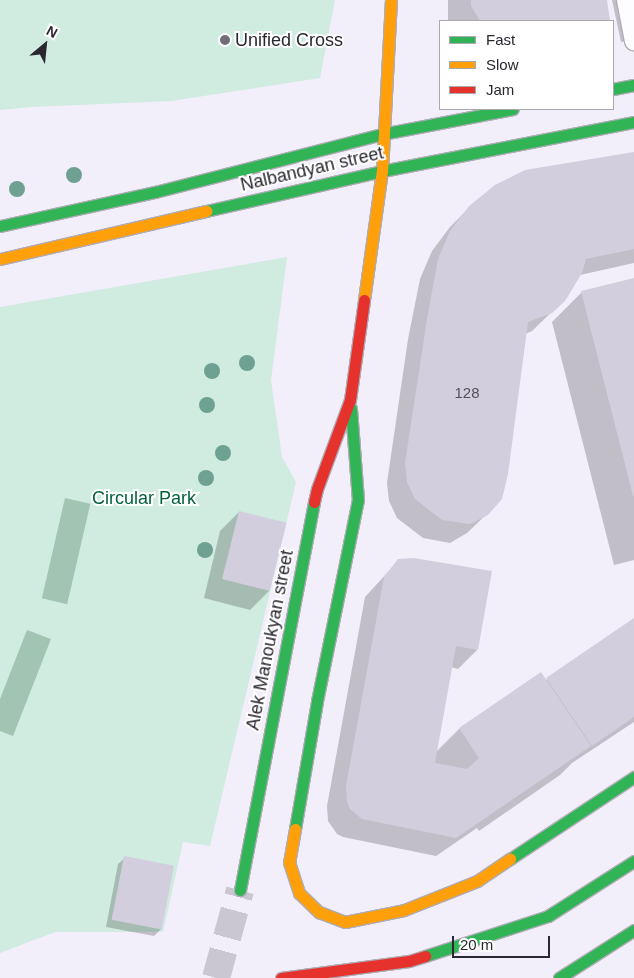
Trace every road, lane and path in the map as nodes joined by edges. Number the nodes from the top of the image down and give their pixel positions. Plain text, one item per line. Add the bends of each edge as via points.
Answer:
1 (391, 0) edge
2 (626, 0) edge
3 (634, 41) edge
4 (634, 85) edge
5 (614, 89) edge
6 (507, 110) edge
7 (634, 122) edge
8 (382, 134) junction
9 (382, 171) junction
10 (0, 226) edge
11 (0, 259) edge
12 (350, 400) junction
13 (634, 777) edge
14 (634, 860) edge
15 (240, 890) tunnel mouth
16 (634, 930) edge
17 (281, 978) edge
18 (562, 978) edge

1 - 8 street, Alek Manoukyan street
2 - 3 lane
4 - 5 street
6 - 8 street, Nalbandyan street
7 - 9 street, Nalbandyan street
8 - 9 street, Alek Manoukyan street
8 - 10 street, Nalbandyan street via 156,192
9 - 11 street, Nalbandyan street
9 - 12 street, Alek Manoukyan street
12 - 13 street, Alek Manoukyan street via 358,500 288,862 299,893 319,912 345,922 404,910 477,881
12 - 15 street, Alek Manoukyan street via 317,489
14 - 17 street via 548,916 409,961
16 - 18 street

